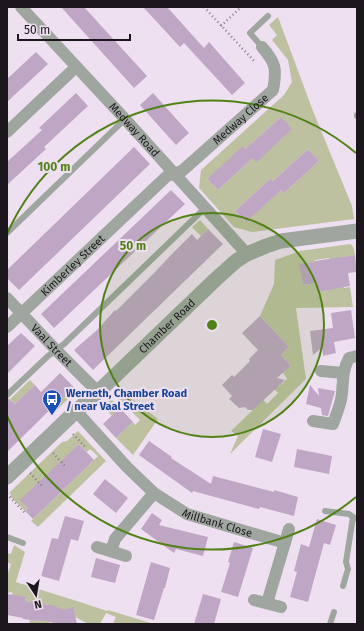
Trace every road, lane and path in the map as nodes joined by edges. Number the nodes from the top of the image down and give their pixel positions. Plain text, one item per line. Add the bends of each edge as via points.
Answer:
1 (21, 7) edge
2 (204, 7) edge
3 (241, 7) edge
4 (268, 16) dead end
5 (221, 26) junction
6 (262, 47) joint
7 (257, 64) dead end
8 (76, 67) junction
9 (125, 120) junction
10 (7, 132) edge
11 (174, 174) junction
12 (205, 208) junction
13 (357, 231) edge
14 (7, 233) edge
15 (247, 254) junction
16 (7, 298) edge
17 (22, 314) junction
18 (7, 328) edge
19 (56, 350) junction
20 (357, 356) edge
21 (321, 371) dead end
22 (343, 373) junction
23 (98, 392) junction
24 (7, 395) edge
25 (76, 411) junction
26 (313, 421) dead end
27 (71, 432) dead end
28 (86, 448) dead end
29 (50, 450) dead end
30 (65, 466) dead end
31 (27, 471) dead end
32 (7, 477) edge
33 (43, 487) dead end
34 (154, 493) junction
35 (7, 494) edge
36 (325, 511) dead end
37 (25, 513) dead end
38 (355, 518) edge
39 (290, 529) dead end
40 (7, 537) edge
41 (23, 543) dead end
42 (285, 543) junction
43 (97, 547) dead end
44 (111, 551) junction
45 (126, 556) dead end
46 (342, 586) dead end
47 (254, 600) dead end
48 (267, 603) junction
49 (281, 607) dead end
50 (334, 612) dead end
51 (330, 624) edge

1 - 8 street, Medway Road
2 - 5 path
3 - 5 path
4 - 6 lane, Medway Close via 250,33
5 - 7 path
6 - 11 street, Medway Close via 271,56 275,67 273,90 182,171
8 - 9 street, Medway Road
8 - 10 street
9 - 11 street, Medway Road
9 - 14 lane
11 - 12 street, Medway Road
11 - 17 street, Kimberley Street via 167,176
12 - 15 street, Medway Road
12 - 19 lane
13 - 15 street, Chamber Road via 281,241
15 - 23 street, Chamber Road via 216,279
16 - 17 street, Vaal Street
17 - 18 street, Kimberley Street
17 - 19 street, Vaal Street
19 - 23 street, Vaal Street
19 - 24 lane
20 - 22 street via 349,358
21 - 22 street
22 - 26 street via 341,400 333,424
23 - 25 street, Chamber Road
25 - 32 street, Chamber Road
25 - 34 street, Millbank Close
27 - 28 path
29 - 30 path
31 - 33 path
34 - 42 street, Millbank Close via 188,514
34 - 44 street via 116,539
35 - 37 path
36 - 38 lane via 350,514
38 - 46 lane via 346,562 348,568
39 - 42 street
40 - 41 lane
42 - 48 street
43 - 44 street
44 - 45 street
47 - 48 street
48 - 49 street
50 - 51 lane

